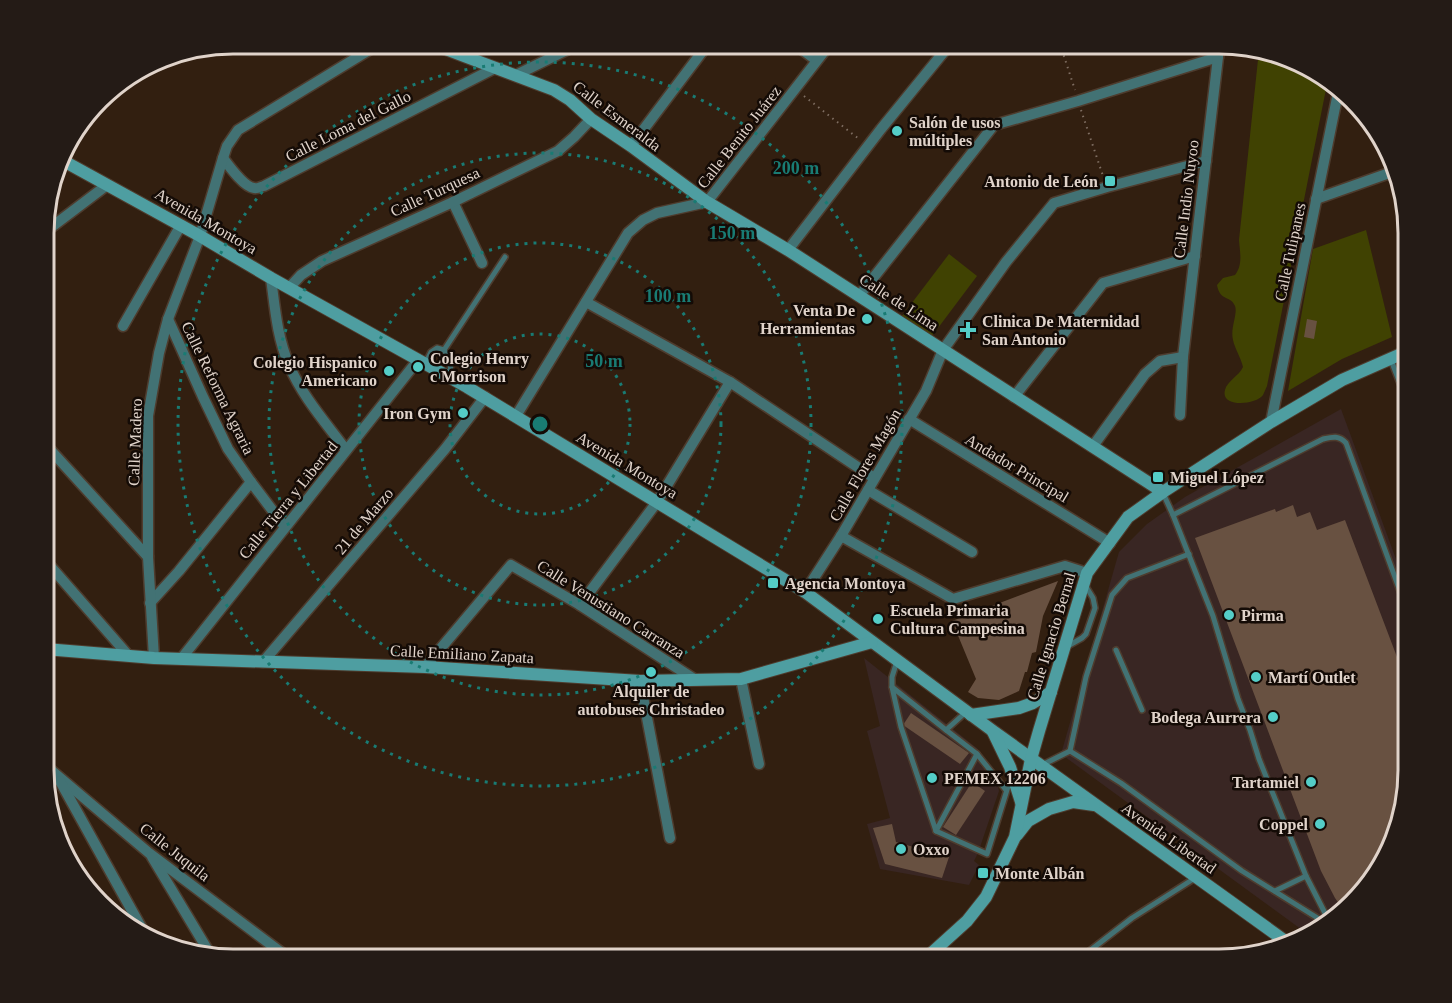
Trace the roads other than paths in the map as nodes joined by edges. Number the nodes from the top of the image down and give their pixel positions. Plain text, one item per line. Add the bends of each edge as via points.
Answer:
1 (363, 54) edge
2 (458, 54) edge
3 (559, 54) edge
4 (700, 54) edge
5 (808, 54) edge
6 (821, 54) edge
7 (942, 54) edge
8 (1218, 57) joint
9 (816, 60) junction
10 (495, 68) junction
11 (516, 75) junction
12 (1338, 100) edge
13 (591, 119) junction
14 (631, 146) junction
15 (223, 158) junction
16 (1206, 162) junction
17 (68, 164) edge
18 (1387, 174) edge
19 (107, 185) junction
20 (1316, 199) junction
21 (453, 202) junction
22 (707, 202) junction
23 (55, 225) edge
24 (181, 225) junction
25 (200, 236) junction
26 (788, 250) junction
27 (505, 256) dead end
28 (1195, 256) junction
29 (482, 263) dead end
30 (271, 278) junction
31 (289, 288) junction
32 (859, 296) junction
33 (586, 302) junction
34 (168, 319) junction
35 (123, 326) dead end
36 (444, 350) junction
37 (943, 350) junction
38 (1398, 355) edge
39 (1183, 357) junction
40 (1391, 358) junction
41 (421, 362) junction
42 (1398, 377) edge
43 (452, 378) junction
44 (730, 382) junction
45 (485, 397) junction
46 (1014, 397) junction
47 (1180, 415) dead end
48 (516, 416) junction
49 (909, 419) junction
50 (1271, 422) junction
51 (1093, 446) junction
52 (346, 450) junction
53 (54, 454) edge
54 (874, 478) junction
55 (251, 482) junction
56 (868, 490) junction
57 (1163, 492) junction
58 (657, 502) junction
59 (1173, 515) junction
60 (285, 527) junction
61 (841, 536) junction
62 (1110, 543) junction
63 (972, 552) dead end
64 (1189, 554) junction
65 (148, 557) junction
66 (54, 570) edge
67 (1086, 578) junction
68 (1398, 585) edge
69 (805, 592) junction
70 (150, 603) junction
71 (580, 604) junction
72 (872, 642) junction
73 (54, 649) edge
74 (1116, 650) dead end
75 (128, 655) junction
76 (154, 658) junction
77 (181, 659) junction
78 (897, 660) junction
79 (263, 662) junction
80 (425, 668) junction
81 (694, 679) junction
82 (741, 679) junction
83 (640, 681) junction
84 (892, 687) junction
85 (1051, 692) junction
86 (1142, 710) dead end
87 (968, 713) junction
88 (946, 730) junction
89 (993, 731) junction
90 (1070, 751) junction
91 (977, 754) junction
92 (1036, 762) junction
93 (759, 764) dead end
94 (54, 772) edge
95 (1012, 774) junction
96 (57, 775) junction
97 (1006, 790) junction
98 (1022, 805) junction
99 (1095, 806) junction
100 (936, 831) junction
101 (1015, 837) junction
102 (670, 838) dead end
103 (150, 853) junction
104 (987, 854) junction
105 (1004, 860) junction
106 (1306, 876) junction
107 (1196, 878) junction
108 (1275, 891) junction
109 (1323, 915) edge
110 (1320, 917) edge
111 (138, 922) edge
112 (1281, 938) edge
113 (274, 946) junction
114 (206, 947) edge
115 (276, 949) edge
116 (278, 949) edge
117 (936, 949) edge
118 (1092, 949) edge

1 - 15 street via 238,130
2 - 10 main road, Calle Esmeralda
3 - 11 street
4 - 14 street
5 - 9 street
6 - 9 street, Calle Benito Juárez
7 - 26 street
8 - 16 street, Calle Indio Nuyoo
8 - 32 street via 994,125
9 - 22 street, Calle Benito Juárez
10 - 11 main road, Calle Esmeralda
10 - 15 street, Calle Loma del Gallo via 264,186 248,185
11 - 13 main road, Calle Esmeralda via 554,90
12 - 20 street, Calle Tulipanes
13 - 14 main road, Calle Esmeralda
13 - 21 street, Calle Turquesa via 558,151
14 - 22 main road, Calle Esmeralda
15 - 25 street
16 - 28 street, Calle Indio Nuyoo
16 - 37 street, Calle Flores Magón via 1054,203
17 - 19 main road, Avenida Montoya
18 - 20 street
19 - 23 street
19 - 24 main road, Avenida Montoya
20 - 50 street, Calle Tulipanes
21 - 29 street
21 - 31 street, Calle Turquesa via 322,261
22 - 26 main road, Calle de Lima
22 - 33 street, Calle Benito Juárez via 643,220 628,233
24 - 25 main road, Avenida Montoya
24 - 35 street
25 - 30 main road, Avenida Montoya
25 - 34 street, Calle Madero
26 - 32 main road, Calle de Lima
27 - 36 lane
28 - 39 street, Calle Indio Nuyoo
28 - 46 street via 1103,284
30 - 31 main road, Avenida Montoya
30 - 52 street via 277,324 289,365
31 - 41 main road, Avenida Montoya
32 - 37 main road, Calle de Lima
33 - 44 street
33 - 48 street, Calle Benito Juárez
34 - 55 street, Calle Reforma Agraria via 228,449
34 - 65 street, Calle Madero via 148,416
36 - 41 lane via 437,348
36 - 43 lane via 450,360
37 - 46 main road, Calle de Lima
37 - 49 street, Calle Flores Magón
38 - 40 main road, Calle Ignacio Bernal
39 - 47 street, Calle Indio Nuyoo
39 - 51 street via 1160,361 1145,374
40 - 42 lane
40 - 50 main road, Calle Ignacio Bernal via 1342,380
41 - 43 main road, Avenida Montoya
41 - 52 street, Calle Tierra y Libertad
43 - 45 main road, Avenida Montoya
44 - 54 street
44 - 58 street
45 - 48 main road, Avenida Montoya
45 - 79 street, 21 de Marzo
46 - 51 main road, Calle de Lima
48 - 58 main road, Avenida Montoya
49 - 54 street, Calle Flores Magón
49 - 62 street, Andador Principal
50 - 57 main road, Calle Ignacio Bernal
51 - 57 main road, Calle de Lima
52 - 60 street, Calle Tierra y Libertad
53 - 65 street
54 - 56 street, Calle Flores Magón
55 - 60 street, Calle Reforma Agraria
55 - 70 street
56 - 61 street, Calle Flores Magón
56 - 63 street
57 - 59 lane
57 - 62 main road, Calle Ignacio Bernal via 1128,517
58 - 69 main road, Avenida Montoya
58 - 71 street
59 - 64 lane
59 - 68 lane via 1335,436 1346,443
60 - 77 street, Calle Tierra y Libertad
61 - 67 street via 953,599 1065,566
61 - 69 street, Calle Flores Magón
62 - 67 main road, Calle Ignacio Bernal
64 - 90 lane via 1127,578 1112,595 1086,677
64 - 106 lane via 1259,759
65 - 70 street, Calle Madero
66 - 75 street
67 - 85 main road, Calle Ignacio Bernal
69 - 72 main road, Avenida Montoya
70 - 76 street, Calle Madero
71 - 80 street, Calle Venustiano Carranza via 511,565
71 - 81 street, Calle Venustiano Carranza
72 - 78 main road, Avenida Montoya
72 - 82 main road, Calle Emiliano Zapata
73 - 75 main road, Calle Emiliano Zapata
74 - 86 lane
75 - 76 main road, Calle Emiliano Zapata
76 - 77 main road, Calle Emiliano Zapata
77 - 79 main road, Calle Emiliano Zapata
78 - 84 lane
78 - 87 main road, Avenida Montoya
79 - 80 main road, Calle Emiliano Zapata
80 - 83 main road, Calle Emiliano Zapata
81 - 82 main road, Calle Emiliano Zapata
81 - 83 main road, Calle Emiliano Zapata
82 - 93 street
83 - 102 street
84 - 88 lane
84 - 100 lane via 900,727
85 - 87 main road via 1019,708
85 - 92 main road, Calle Ignacio Bernal
87 - 88 lane
87 - 89 main road, Avenida Montoya
88 - 91 lane
89 - 92 main road, Avenida Montoya
89 - 95 main road
90 - 92 lane
90 - 108 lane
91 - 97 lane
91 - 100 lane
92 - 98 main road, Calle Ignacio Bernal
92 - 99 main road, Avenida Libertad
94 - 96 street, Calle Juquila
95 - 97 lane
95 - 98 main road
96 - 103 street, Calle Juquila
96 - 111 street
97 - 104 lane
98 - 101 main road, Calle Ignacio Bernal
99 - 101 main road via 1072,802 1049,809 1028,821
99 - 107 main road, Avenida Libertad
100 - 104 lane
101 - 105 main road, Calle Ignacio Bernal
103 - 113 street, Calle Juquila
103 - 114 street
104 - 105 lane
105 - 117 main road, Calle Ignacio Bernal via 986,897
106 - 108 lane
106 - 109 lane
107 - 112 main road, Avenida Libertad
107 - 118 lane via 1132,918
108 - 110 lane
113 - 115 street
113 - 116 street, Calle Juquila

